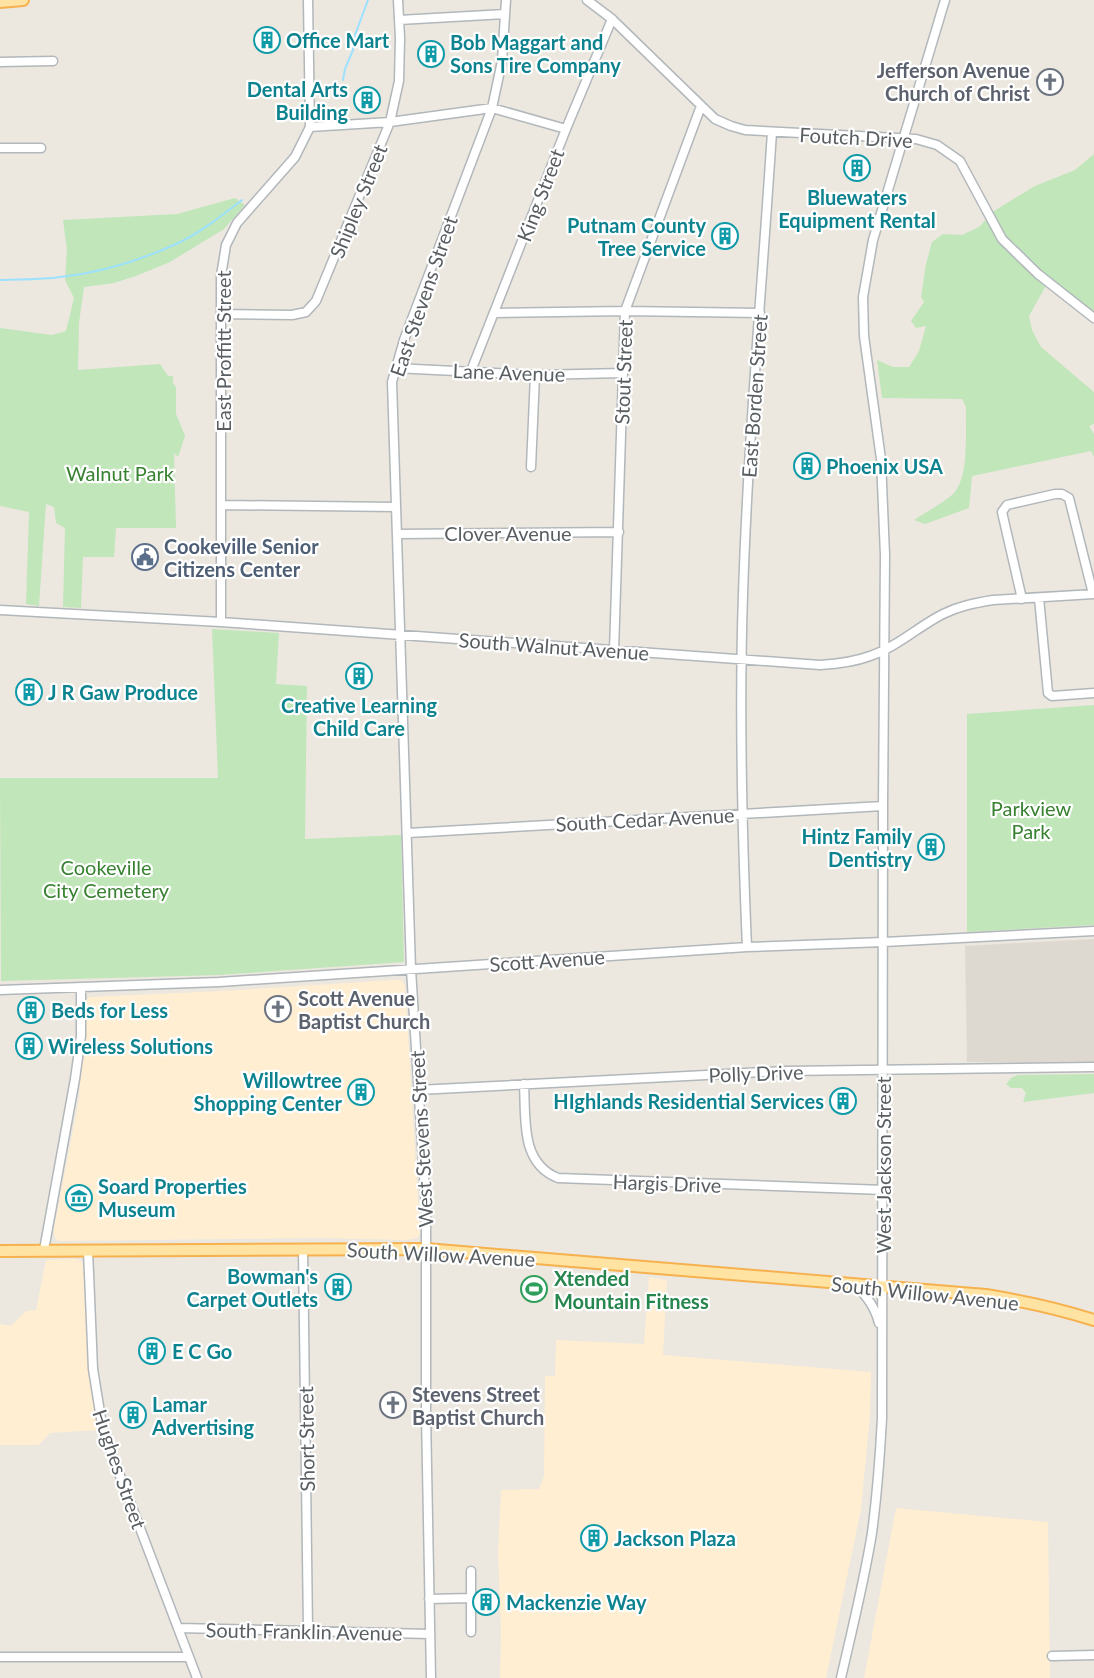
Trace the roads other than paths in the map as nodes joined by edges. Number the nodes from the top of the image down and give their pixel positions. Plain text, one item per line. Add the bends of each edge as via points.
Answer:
1 (23, 0) edge
2 (308, 0) edge
3 (398, 0) edge
4 (506, 0) edge
5 (586, 0) edge
6 (945, 0) edge
7 (0, 2) edge
8 (597, 4) edge
9 (505, 14) junction
10 (612, 19) junction
11 (399, 20) junction
12 (53, 61) dead end
13 (0, 62) edge
14 (701, 106) junction
15 (492, 108) junction
16 (390, 122) junction
17 (310, 127) junction
18 (566, 129) junction
19 (772, 132) junction
20 (904, 139) junction
21 (0, 148) edge
22 (41, 148) dead end
23 (625, 312) junction
24 (494, 313) junction
25 (221, 314) junction
26 (760, 314) junction
27 (1094, 318) edge
28 (395, 368) junction
29 (471, 372) junction
30 (623, 373) junction
31 (535, 375) junction
32 (531, 467) dead end
33 (223, 505) junction
34 (396, 507) junction
35 (619, 532) junction
36 (397, 534) junction
37 (1093, 594) edge
38 (1022, 598) junction
39 (1039, 598) junction
40 (0, 610) edge
41 (221, 622) junction
42 (401, 635) junction
43 (886, 648) junction
44 (614, 651) junction
45 (742, 660) junction
46 (1094, 693) edge
47 (883, 806) junction
48 (742, 814) junction
49 (408, 833) junction
50 (1094, 931) edge
51 (884, 942) junction
52 (747, 947) junction
53 (411, 969) junction
54 (81, 988) junction
55 (0, 990) edge
56 (1094, 1067) edge
57 (882, 1070) junction
58 (524, 1084) junction
59 (417, 1090) junction
60 (884, 1190) junction
61 (303, 1249) junction
62 (426, 1249) junction
63 (44, 1250) junction
64 (88, 1250) junction
65 (0, 1251) edge
66 (856, 1285) junction
67 (883, 1287) junction
68 (1094, 1320) edge
69 (882, 1335) junction
70 (471, 1571) dead end
71 (471, 1598) junction
72 (429, 1599) junction
73 (178, 1628) junction
74 (308, 1630) junction
75 (471, 1632) dead end
76 (430, 1634) junction
77 (1094, 1655) edge
78 (1052, 1656) dead end
79 (0, 1657) edge
80 (189, 1657) junction
81 (197, 1678) edge
82 (431, 1678) edge
83 (841, 1678) edge

1 - 7 main road
2 - 17 street, East Proffitt Street
3 - 11 street, Shipley Street
4 - 9 street, East Stevens Street
5 - 8 street, Foutch Drive
6 - 20 street, West Jackson Street
8 - 10 street, Foutch Drive
9 - 11 street
9 - 15 street, East Stevens Street via 502,61
10 - 14 street, Foutch Drive
10 - 18 street, King Street
11 - 16 street, Shipley Street via 399,81
12 - 13 street
14 - 19 street, Foutch Drive via 715,119 731,126
14 - 23 street, Stout Street
15 - 16 street
15 - 18 street
15 - 28 street, East Stevens Street
16 - 17 street
16 - 25 street, Shipley Street via 316,301 306,312 292,315
17 - 25 street, East Proffitt Street via 295,157 237,223 226,245
18 - 24 street, King Street
19 - 20 street, Foutch Drive
19 - 26 street, East Borden Street
20 - 27 street, Foutch Drive via 937,145 960,161 1002,238 1038,274
20 - 43 street, West Jackson Street via 873,240 863,297 865,347 881,459
21 - 22 street
23 - 24 street
23 - 26 street
23 - 30 street, Stout Street
24 - 29 street, King Street
25 - 33 street, East Proffitt Street
26 - 45 street, East Borden Street via 749,449
28 - 29 street, Lane Avenue
28 - 34 street, East Stevens Street via 392,395
29 - 31 street, Lane Avenue
30 - 31 street, Lane Avenue
30 - 35 street, Stout Street
31 - 32 street
33 - 34 street
33 - 41 street, East Proffitt Street
34 - 36 street, East Stevens Street
35 - 36 street, Clover Avenue
35 - 44 street, Stout Street
36 - 42 street, East Stevens Street
37 - 38 street via 1069,498 1055,494 1006,505 1002,512
37 - 39 street, South Walnut Avenue
38 - 39 street, South Walnut Avenue
38 - 43 street, South Walnut Avenue via 957,608
39 - 46 street via 1048,693
40 - 41 street, South Walnut Avenue
41 - 42 street, South Walnut Avenue
42 - 44 street, South Walnut Avenue
42 - 49 street, West Stevens Street
43 - 45 street, South Walnut Avenue via 872,656 835,664
43 - 47 street, West Jackson Street
44 - 45 street, South Walnut Avenue
45 - 48 street, East Borden Street
47 - 48 street, South Cedar Avenue
47 - 51 street, West Jackson Street
48 - 49 street, South Cedar Avenue
48 - 52 street, East Borden Street
49 - 53 street, West Stevens Street
50 - 51 street, Scott Avenue
51 - 52 street, Scott Avenue
51 - 57 street, West Jackson Street
52 - 53 street, Scott Avenue
53 - 54 street, Scott Avenue
53 - 59 street, West Stevens Street
54 - 55 street, Scott Avenue
54 - 63 street via 81,1036 75,1079
56 - 57 street, Polly Drive
57 - 58 street, Polly Drive
57 - 60 street, West Jackson Street
58 - 59 street, Polly Drive
58 - 60 street, Hargis Drive via 531,1154 546,1173 558,1178
59 - 62 street, West Stevens Street
60 - 67 street, West Jackson Street
61 - 62 main road, South Willow Avenue
61 - 64 main road, South Willow Avenue
61 - 74 street, Short Street
62 - 66 main road, South Willow Avenue
62 - 72 street, West Stevens Street
63 - 64 main road, South Willow Avenue
63 - 65 main road, South Willow Avenue
64 - 73 street, Hughes Street via 93,1369 103,1431
66 - 67 main road, South Willow Avenue
66 - 69 street via 876,1310
67 - 68 main road, South Willow Avenue via 986,1295
67 - 69 street, West Jackson Street
69 - 83 street, West Jackson Street via 877,1488 862,1588
70 - 71 street
71 - 72 street
71 - 75 street
72 - 76 street, West Stevens Street
73 - 74 street, South Franklin Avenue
73 - 80 street, Hughes Street
74 - 76 street, South Franklin Avenue
76 - 82 street, West Stevens Street
77 - 78 street
79 - 80 street, South Franklin Avenue
80 - 81 street, Hughes Street

